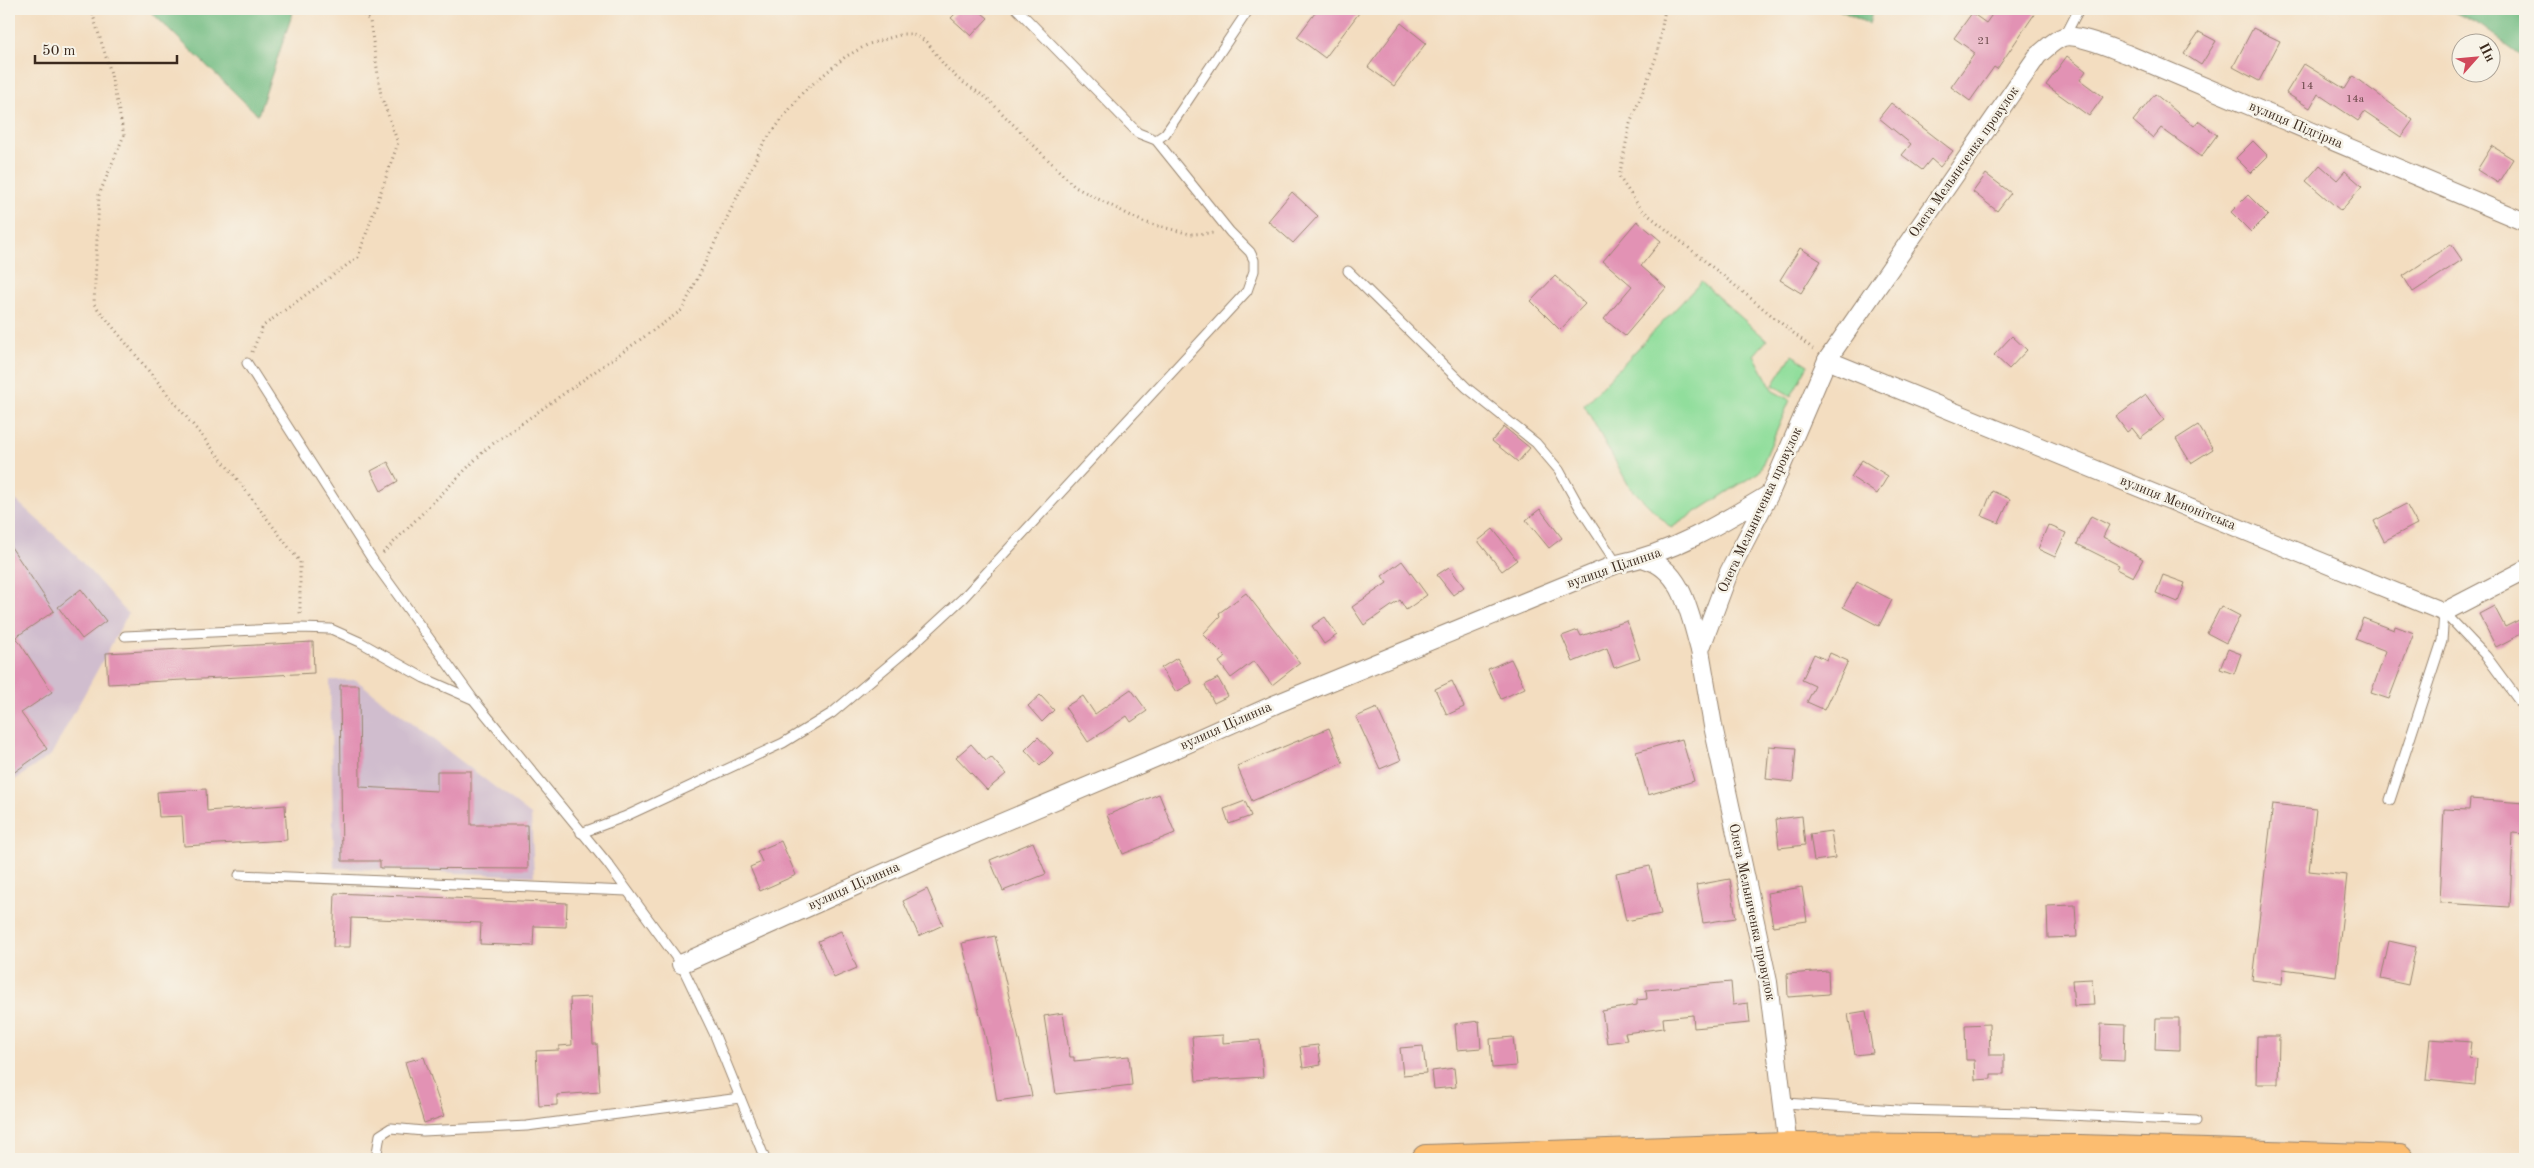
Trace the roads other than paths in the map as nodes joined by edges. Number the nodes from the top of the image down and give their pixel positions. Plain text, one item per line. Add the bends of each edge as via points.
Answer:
1 (1017, 9) edge
2 (1249, 9) edge
3 (2079, 9) edge
4 (2065, 36) junction
5 (1156, 140) junction
6 (2525, 222) edge
7 (1348, 271) dead end
8 (1827, 360) junction
9 (247, 363) road end
10 (1770, 493) junction
11 (1645, 559) junction
12 (1617, 564) junction
13 (2525, 570) edge
14 (2444, 612) junction
15 (125, 636) dead end
16 (1700, 650) junction
17 (473, 699) junction
18 (2525, 709) edge
19 (2390, 800) dead end
20 (582, 833) junction
21 (239, 875) dead end
22 (627, 892) junction
23 (681, 964) junction
24 (740, 1098) junction
25 (1784, 1103) junction
26 (2196, 1121) dead end
27 (1788, 1147) junction
28 (376, 1159) edge
29 (765, 1159) edge
30 (1426, 1159) edge
31 (2398, 1159) edge

1 - 5 lane via 1138,133
2 - 5 lane via 1165,134
3 - 4 lane
4 - 6 street, вулиця Підгірна via 2127,54
4 - 8 street, Олега Мельниченка провулок via 2038,55
5 - 20 lane via 1250,252 1254,260 1252,281 1247,291 962,598 832,713 783,743 624,817
7 - 12 lane via 1467,388 1536,443 1560,470 1580,508
8 - 10 street, Олега Мельниченка провулок
8 - 14 street, вулиця Менонітська
9 - 17 lane via 374,562
10 - 11 street, вулиця Цілинна via 1694,537
10 - 16 street, Олега Мельниченка провулок via 1728,572
11 - 12 street, вулиця Цілинна
11 - 16 street via 1658,562 1678,586 1686,600
12 - 23 street, вулиця Цілинна via 1276,704
13 - 14 street
14 - 18 lane via 2486,656
14 - 19 lane via 2442,641
15 - 17 lane via 331,629 424,678
16 - 25 street, Олега Мельниченка провулок via 1713,726 1768,982
17 - 20 lane
20 - 22 lane
21 - 22 lane
22 - 23 lane
23 - 24 lane
24 - 28 lane via 526,1126 423,1131 391,1128 380,1135
24 - 29 lane
25 - 26 lane
25 - 27 street, Олега Мельниченка провулок
27 - 30 main road
27 - 31 main road via 2080,1149

